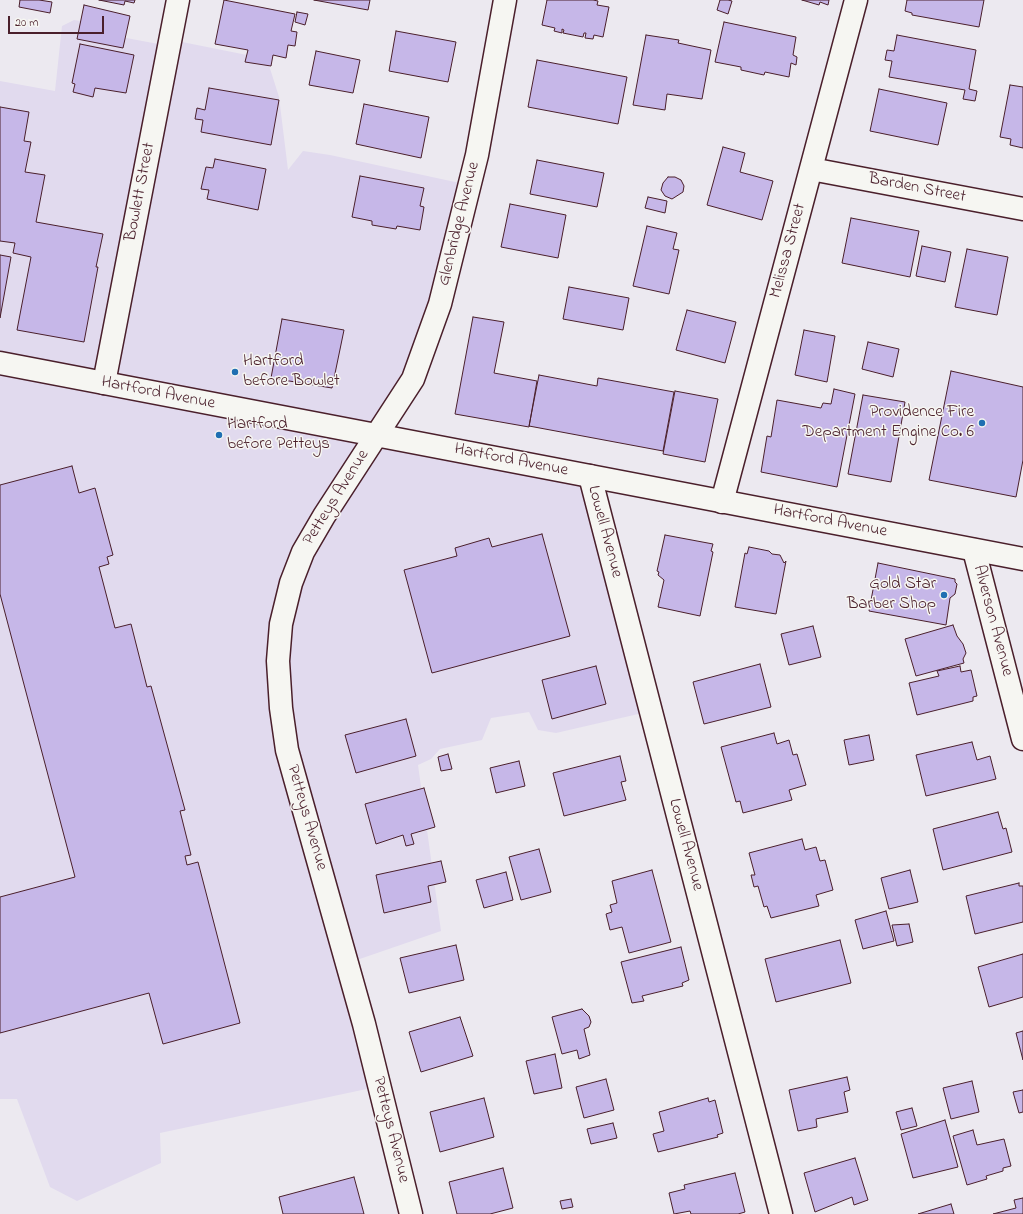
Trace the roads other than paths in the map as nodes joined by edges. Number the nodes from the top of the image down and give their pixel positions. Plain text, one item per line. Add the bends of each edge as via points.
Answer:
1 (178, 0) edge
2 (505, 0) edge
3 (856, 0) edge
4 (811, 169) junction
5 (1023, 209) edge
6 (0, 363) edge
7 (104, 383) junction
8 (376, 435) junction
9 (590, 476) junction
10 (722, 502) junction
11 (974, 550) junction
12 (1023, 559) edge
13 (1023, 739) edge
14 (411, 1214) edge
15 (781, 1214) edge

1 - 7 street, Bowlett Street
2 - 8 street, Glenbridge Avenue via 477,155 440,304 413,379
3 - 4 street, Melissa Street
4 - 5 street, Barden Street
4 - 10 street, Melissa Street
6 - 7 street, Hartford Avenue
7 - 8 street, Hartford Avenue
8 - 9 street, Hartford Avenue
8 - 14 street, Petteys Avenue via 303,552 291,584 283,617 278,661 288,750 364,1024
9 - 10 street, Hartford Avenue
9 - 15 street, Lowell Avenue
10 - 11 street, Hartford Avenue
11 - 12 street, Hartford Avenue
11 - 13 street, Alverson Avenue

